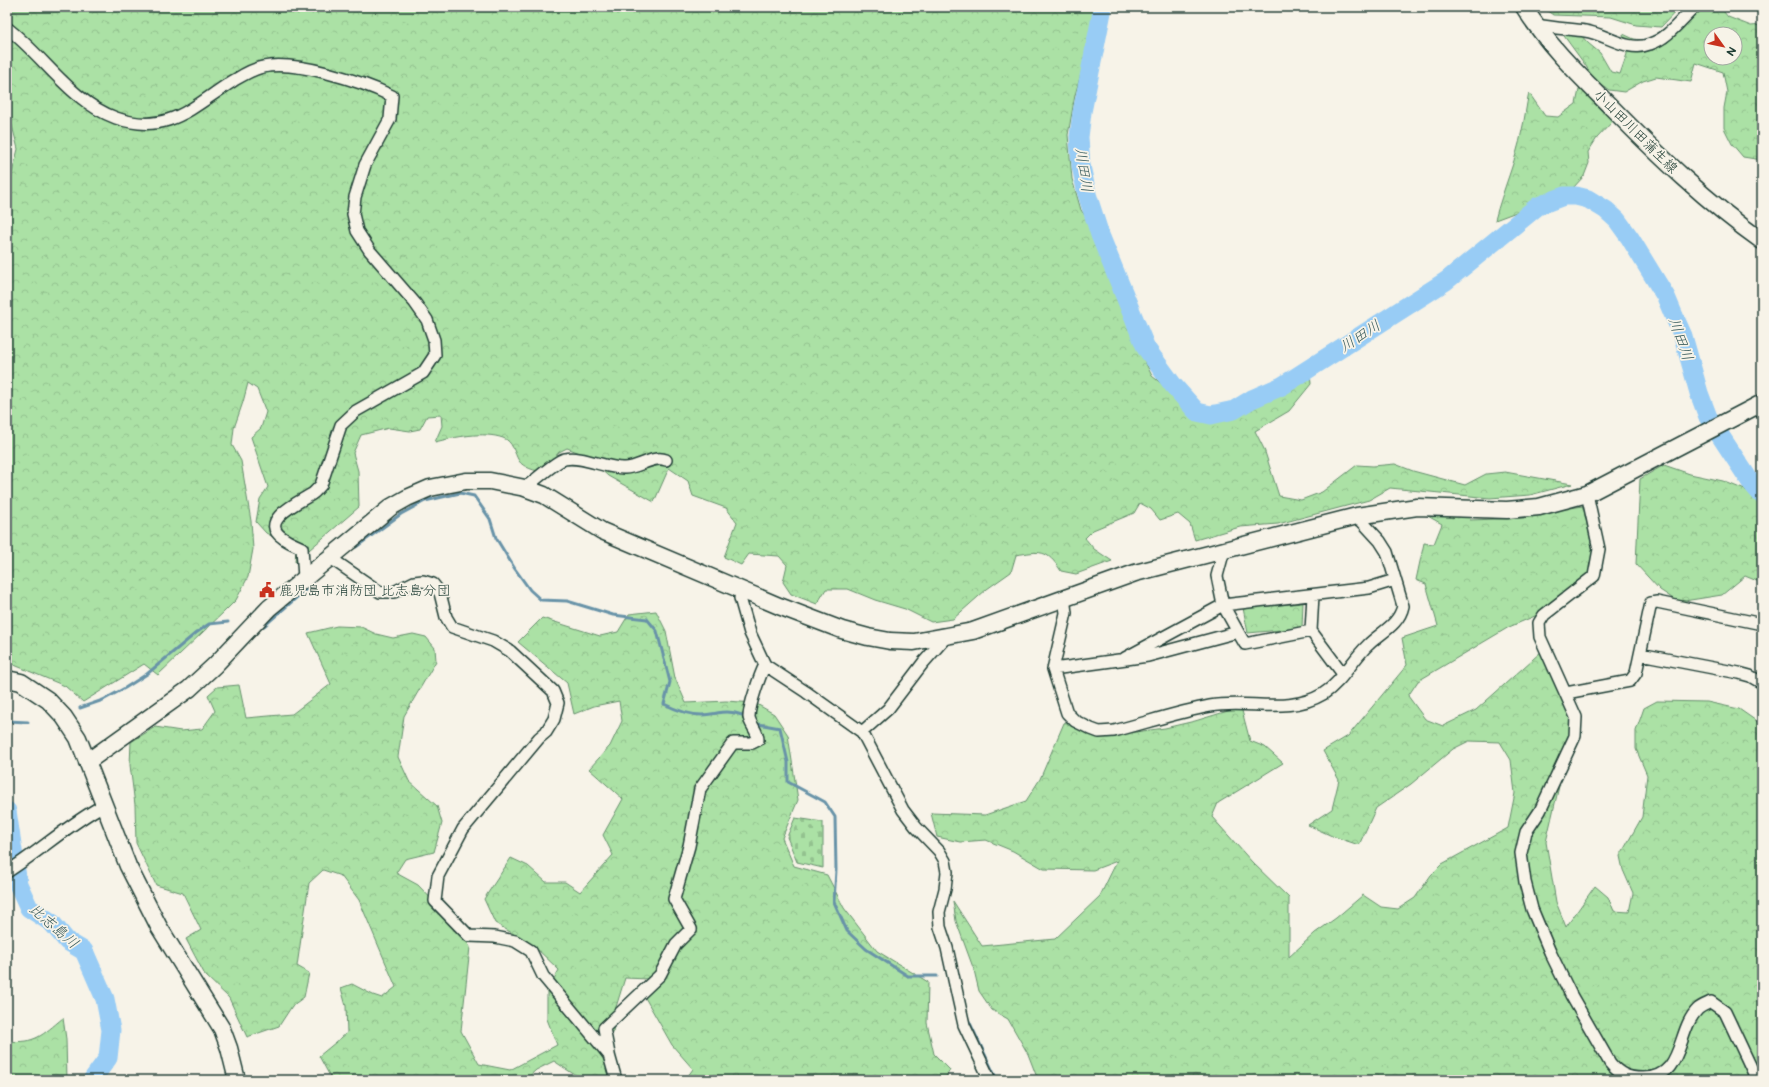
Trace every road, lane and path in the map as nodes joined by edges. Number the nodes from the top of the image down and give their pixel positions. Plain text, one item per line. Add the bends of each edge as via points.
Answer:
1 (1524, 7) edge
2 (1695, 7) edge
3 (1536, 25) junction
4 (7, 28) edge
5 (1762, 241) edge
6 (1762, 403) edge
7 (666, 460) dead end
8 (525, 488) junction
9 (1587, 494) junction
10 (1357, 516) junction
11 (1224, 550) junction
12 (328, 557) junction
13 (304, 578) junction
14 (1395, 580) junction
15 (743, 590) junction
16 (1313, 594) junction
17 (1064, 597) junction
18 (1224, 605) junction
19 (1762, 624) edge
20 (1311, 631) junction
21 (1238, 632) junction
22 (946, 637) junction
23 (1640, 654) junction
24 (1125, 658) junction
25 (765, 665) junction
26 (1053, 669) junction
27 (1343, 674) junction
28 (7, 679) edge
29 (1762, 683) edge
30 (1566, 693) junction
31 (862, 732) junction
32 (88, 762) junction
33 (104, 805) junction
34 (7, 872) edge
35 (609, 1055) junction
36 (237, 1080) edge
37 (616, 1080) edge
38 (990, 1080) edge
39 (1757, 1080) edge

1 - 3 street, 小山田川田蒲生線
2 - 3 street via 1660,40 1638,47 1618,43 1586,31
3 - 5 street, 小山田川田蒲生線 via 1560,55 1675,171
4 - 13 street via 91,105 116,118 136,123 167,121 187,112 246,73 271,66 313,70 357,82 392,96 390,119 365,165 355,197 353,214 357,232 370,251 427,320 434,340 435,355 422,373 356,411 341,426 321,485 314,493 279,516 275,530 282,538 302,548
6 - 9 street
7 - 8 street via 656,459 625,468 563,459
8 - 12 street via 501,482 466,481 430,488 391,507
8 - 15 street via 544,495 602,531
9 - 10 street via 1539,507 1507,510 1417,507
9 - 30 street via 1599,549 1594,576 1544,615 1540,623 1540,637
10 - 11 street
10 - 14 street via 1384,546
11 - 17 street via 1135,573
11 - 18 street via 1217,576
12 - 13 street
12 - 35 street via 380,592 394,592 414,582 433,584 440,593 446,617 452,627 492,641 510,651 553,691 558,703 554,719 546,732 463,829 438,876 435,901 469,936 515,941 531,950 543,976
13 - 32 street via 269,608 216,665 189,689
14 - 16 street via 1369,588
14 - 27 street via 1403,606 1401,615 1397,622 1364,648
15 - 22 street via 842,630 868,637 914,642
15 - 25 street via 740,598 750,633
16 - 18 street
16 - 20 street
17 - 22 street via 999,623
17 - 26 street via 1066,613
18 - 21 street
18 - 24 street
19 - 23 street via 1657,602 1651,603
20 - 21 street via 1245,644
20 - 27 street
21 - 24 street via 1148,656
22 - 31 street via 888,709
23 - 29 street via 1739,673
23 - 30 street via 1636,673 1630,681
24 - 26 street
25 - 31 street
25 - 35 street via 759,677 749,717 758,734 758,740 752,743 733,743 700,789 689,846 674,899 691,929 676,944 660,975 604,1028
26 - 27 street via 1067,714 1083,726 1099,732 1114,731 1211,705 1280,706 1308,701 1323,694
28 - 32 street via 26,685 56,707 78,738
30 - 39 street via 1576,717 1575,736 1540,811 1526,832 1521,853 1524,882 1532,909 1571,995 1610,1063 1618,1072 1633,1078 1648,1078 1668,1069 1680,1051 1688,1024 1698,1008 1711,1002 1725,1012
31 - 38 street via 903,810 945,861 947,872 939,912 940,927 964,1025
32 - 33 street
33 - 34 street
33 - 36 street via 128,866 159,928 222,1029
35 - 37 street

